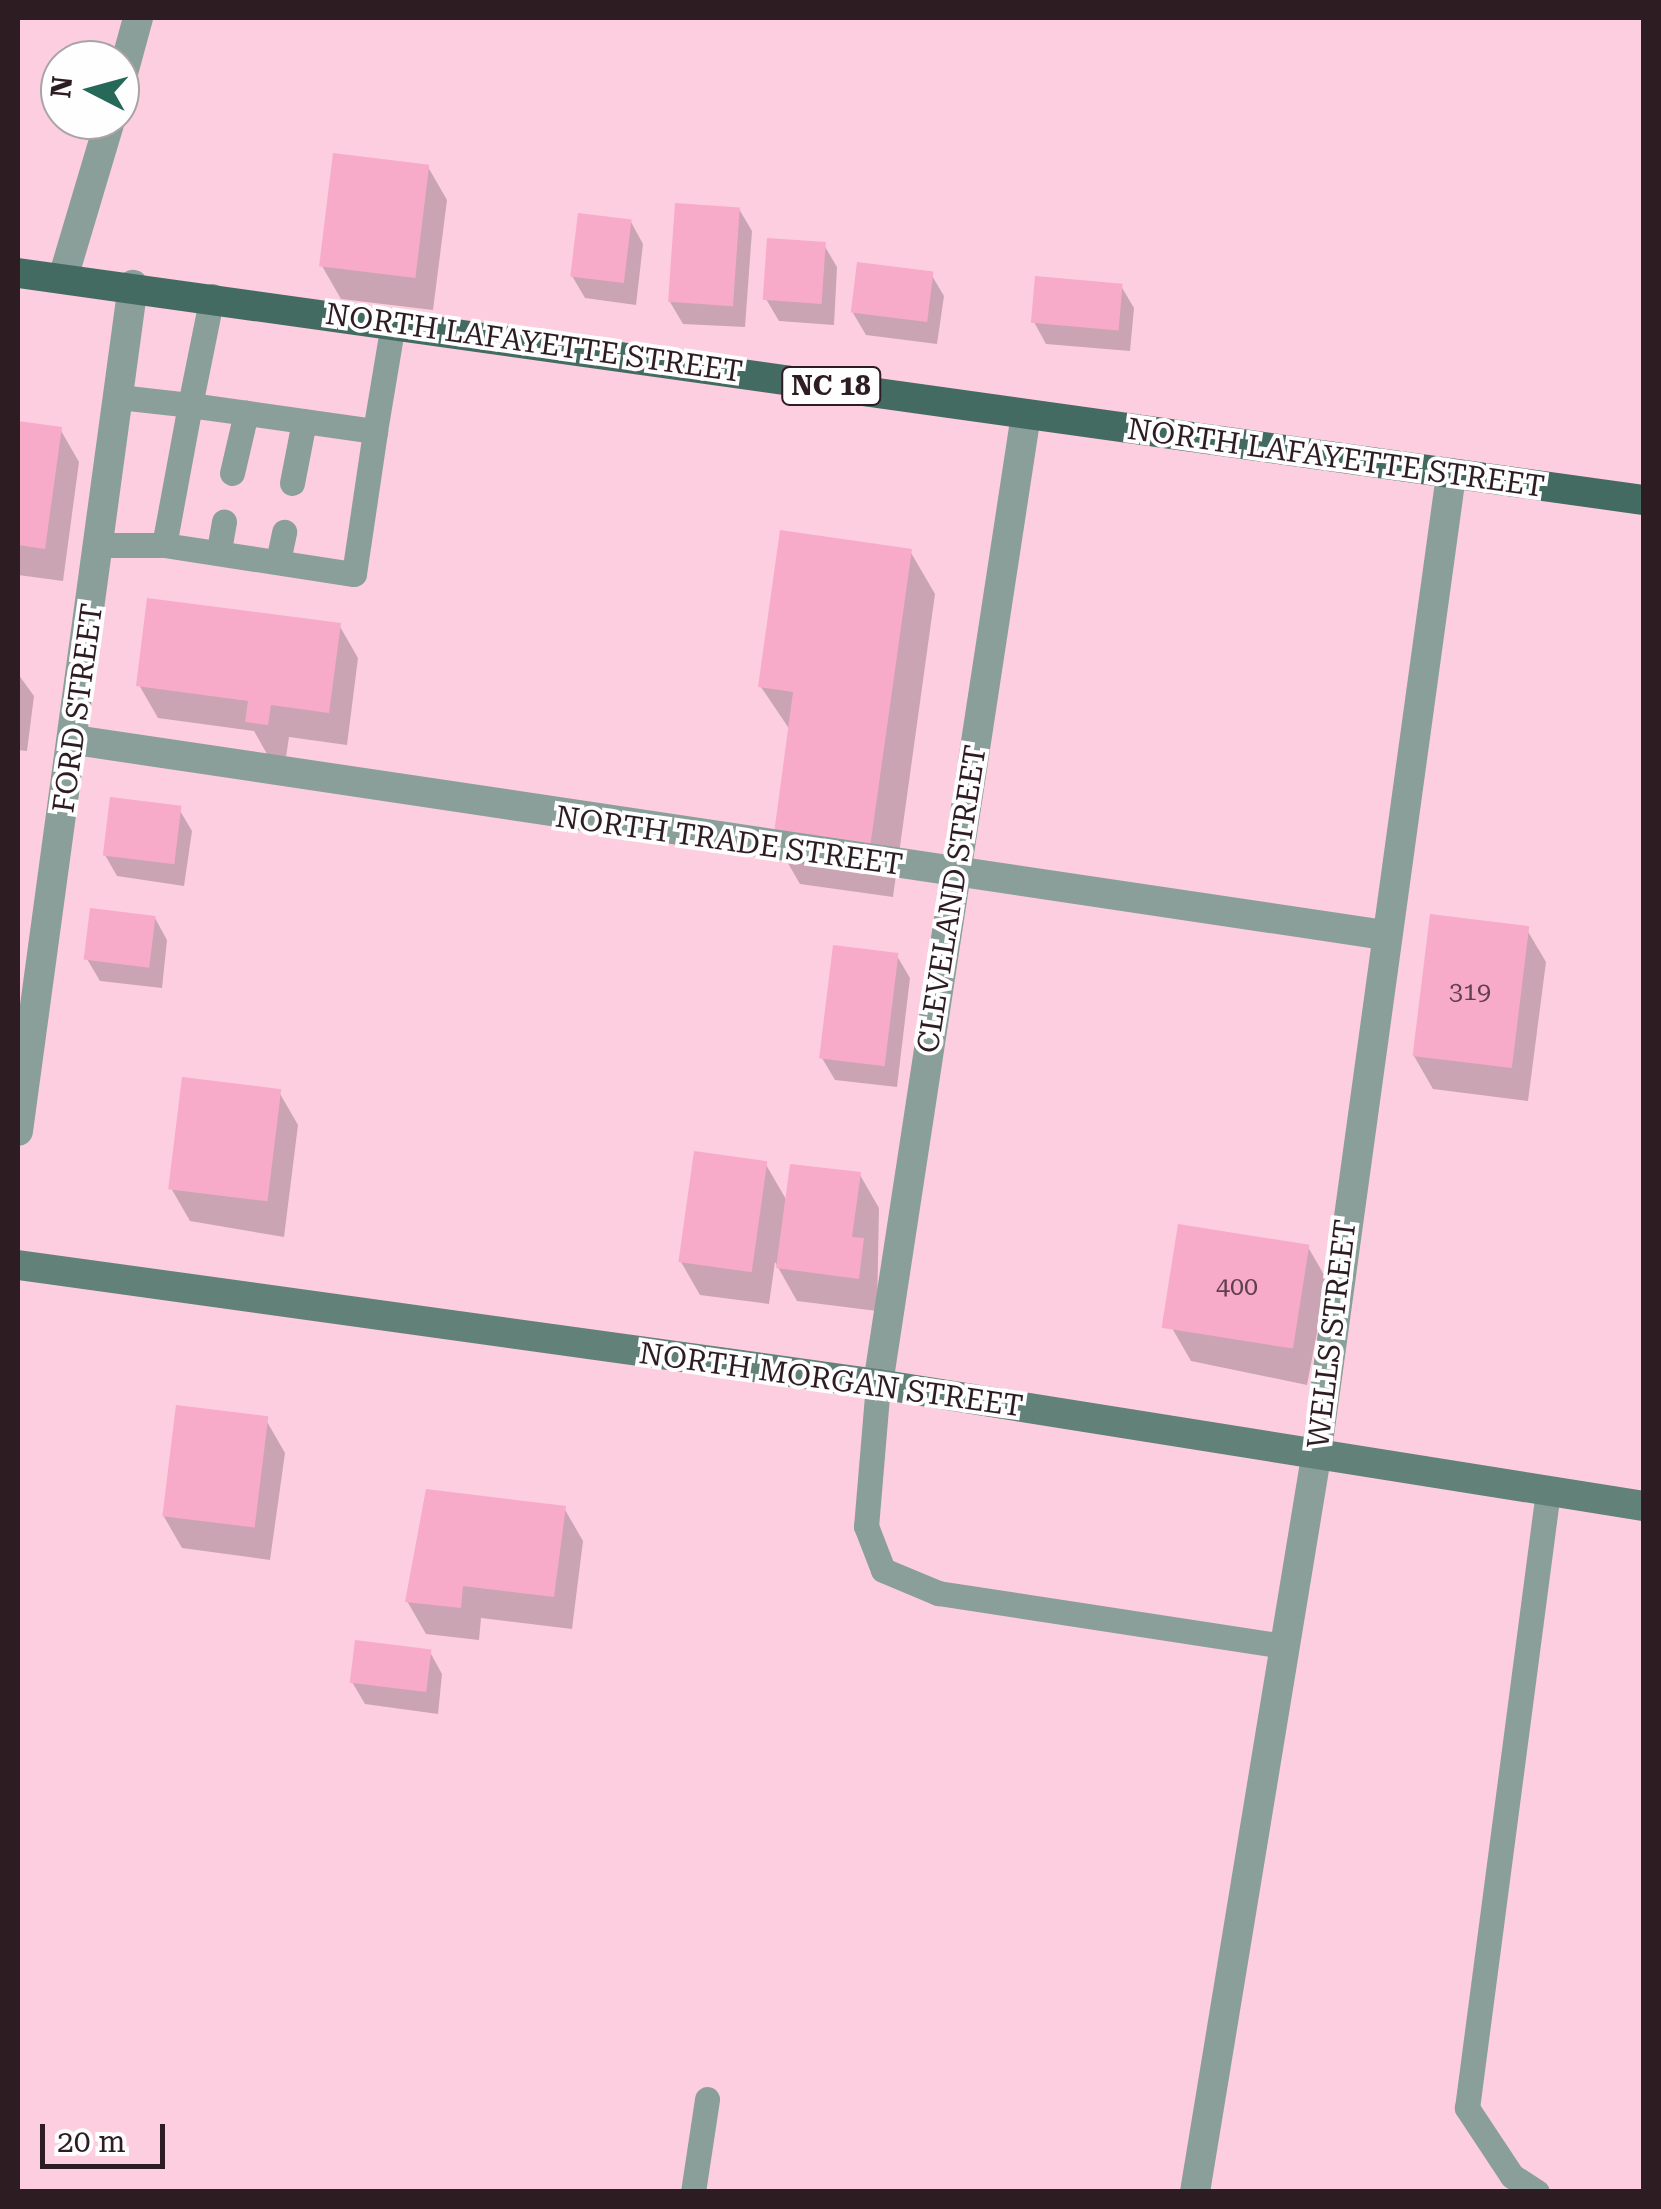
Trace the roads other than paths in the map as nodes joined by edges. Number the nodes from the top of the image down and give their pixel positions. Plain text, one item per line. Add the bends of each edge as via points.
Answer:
1 (104, 140) edge
2 (18, 273) edge
3 (63, 278) junction
4 (133, 285) junction
5 (212, 296) junction
6 (393, 323) junction
7 (119, 397) junction
8 (190, 406) junction
9 (246, 413) junction
10 (1026, 414) junction
11 (304, 422) junction
12 (375, 431) junction
13 (232, 473) dead end
14 (1451, 474) junction
15 (292, 483) dead end
16 (1644, 500) edge
17 (224, 522) dead end
18 (284, 532) dead end
19 (100, 545) junction
20 (164, 545) junction
21 (219, 550) junction
22 (278, 560) junction
23 (76, 740) junction
24 (956, 872) junction
25 (1384, 935) junction
26 (18, 1131) edge
27 (18, 1266) edge
28 (878, 1384) junction
29 (1316, 1457) junction
30 (1548, 1491) junction
31 (1644, 1506) edge
32 (1284, 1646) junction
33 (707, 2099) dead end
34 (694, 2192) edge
35 (1195, 2192) edge
36 (1537, 2192) edge

1 - 3 street
2 - 3 main road, NORTH LAFAYETTE STREET / NC 18
3 - 4 main road, NORTH LAFAYETTE STREET / NC 18
4 - 5 main road, NORTH LAFAYETTE STREET / NC 18
4 - 7 street, FORD STREET
5 - 6 main road, NORTH LAFAYETTE STREET / NC 18
5 - 8 lane
6 - 10 main road, NORTH LAFAYETTE STREET / NC 18
6 - 12 lane
7 - 8 lane
7 - 19 street, FORD STREET
8 - 9 lane
8 - 20 lane
9 - 11 lane
9 - 13 lane
10 - 14 main road, NORTH LAFAYETTE STREET / NC 18
10 - 24 street, CLEVELAND STREET
11 - 12 lane
11 - 15 lane
12 - 22 lane via 354,574
14 - 16 main road, NORTH LAFAYETTE STREET / NC 18
14 - 25 street, WELLS STREET
17 - 21 lane
18 - 22 lane
19 - 20 lane
19 - 23 street, FORD STREET
20 - 21 lane
21 - 22 lane
23 - 24 street, NORTH TRADE STREET
23 - 26 street, FORD STREET
24 - 25 street, NORTH TRADE STREET
24 - 28 street, CLEVELAND STREET
25 - 29 street, WELLS STREET
27 - 28 street, NORTH MORGAN STREET
28 - 29 street, NORTH MORGAN STREET
28 - 32 lane via 866,1526 883,1570 938,1593
29 - 30 street, NORTH MORGAN STREET
29 - 32 street, WELLS STREET
30 - 31 street, NORTH MORGAN STREET
30 - 36 lane via 1467,2108 1512,2176
32 - 35 street, WELLS STREET
33 - 34 lane

